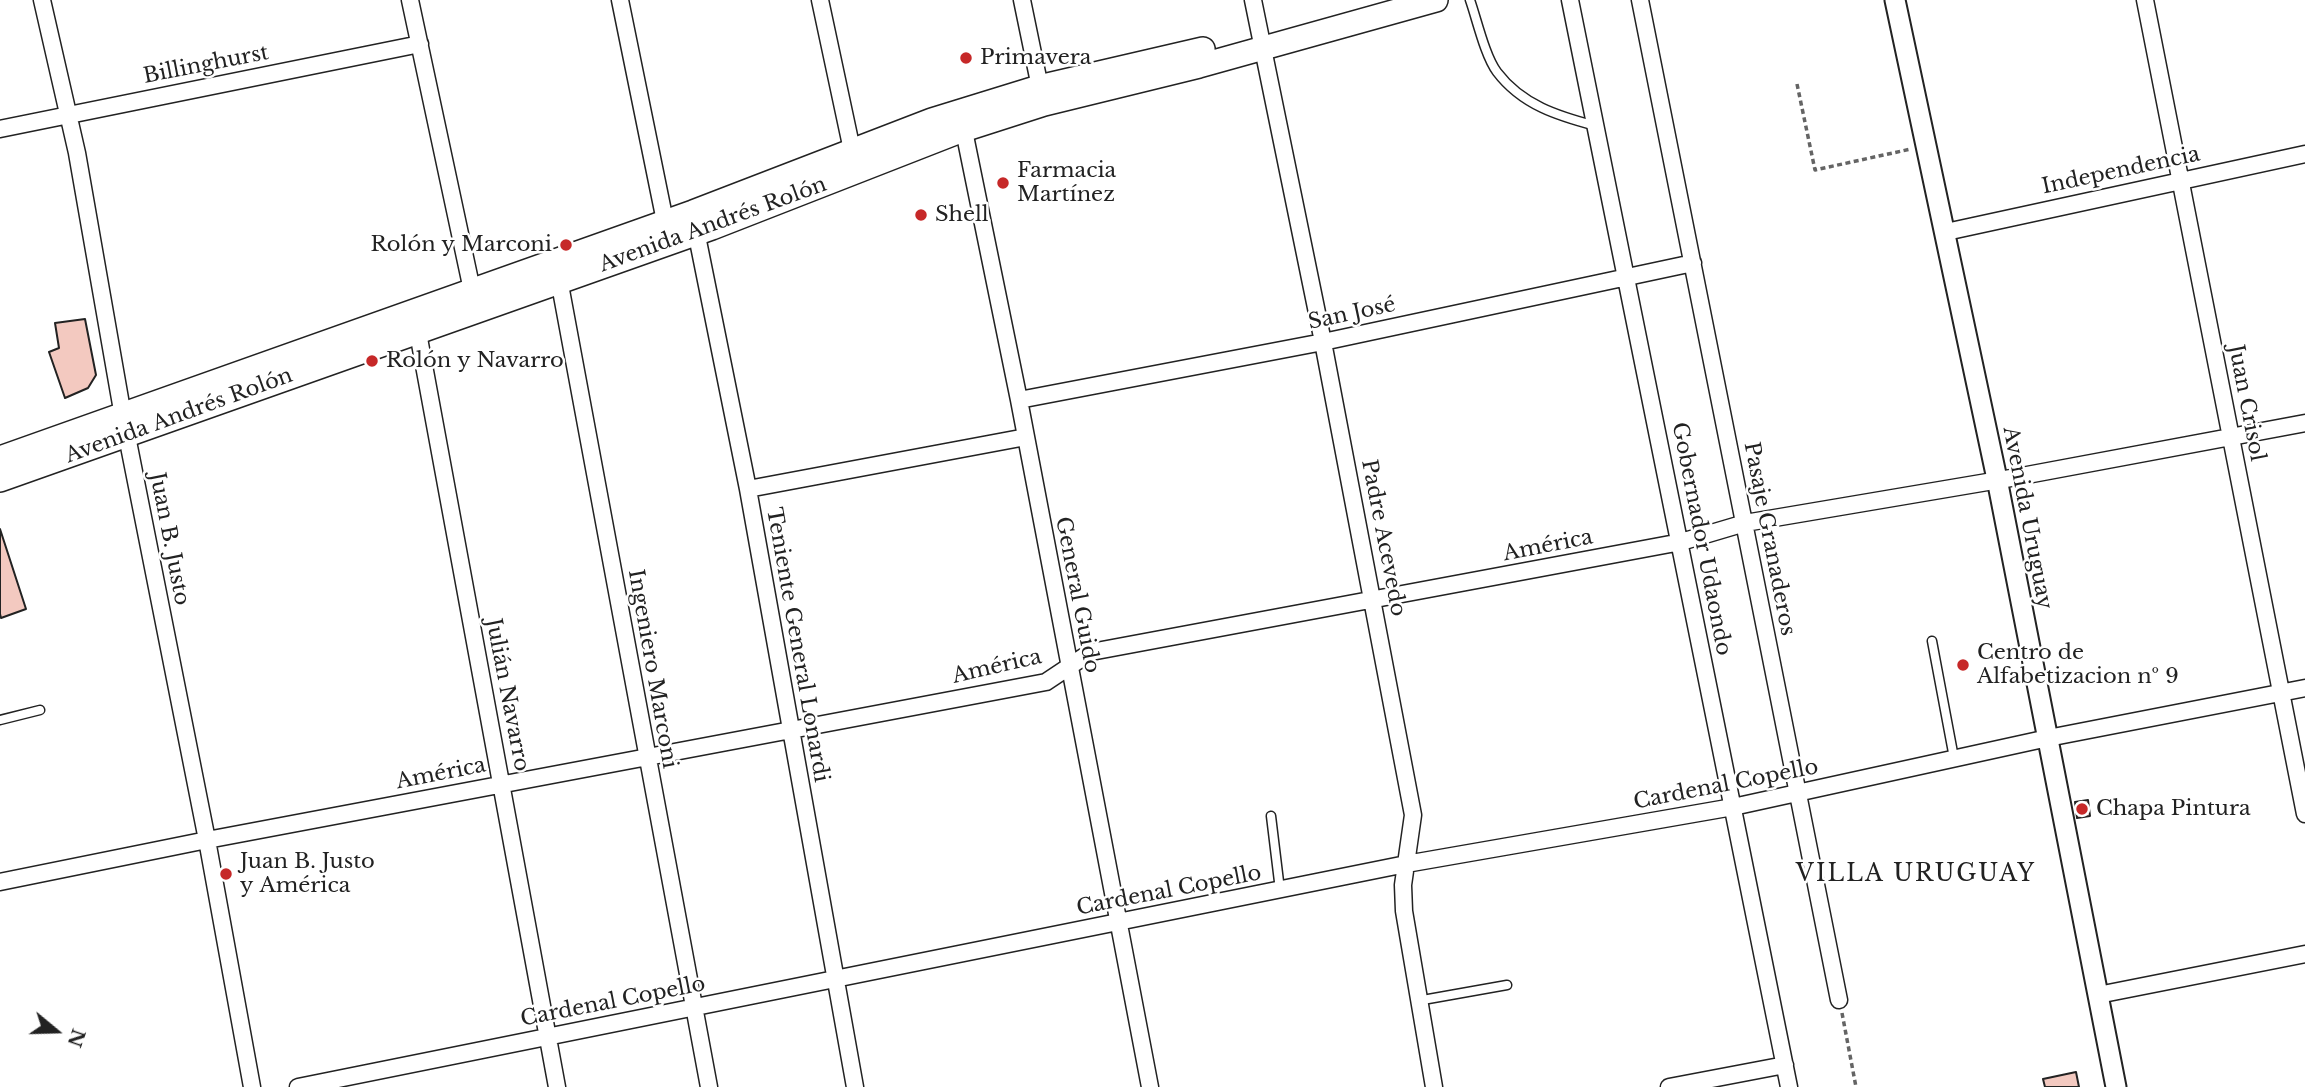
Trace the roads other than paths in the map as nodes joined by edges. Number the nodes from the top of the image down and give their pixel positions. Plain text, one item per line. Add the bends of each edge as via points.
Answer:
1 (42, 0) edge
2 (410, 0) edge
3 (620, 0) edge
4 (820, 0) edge
5 (1022, 0) edge
6 (1254, 0) edge
7 (1381, 0) edge
8 (1436, 0) edge
9 (1470, 0) edge
10 (1570, 0) edge
11 (1640, 0) edge
12 (1895, 0) edge
13 (2146, 0) edge
14 (1262, 41) junction
15 (419, 44) junction
16 (1042, 96) junction
17 (68, 114) junction
18 (962, 120) junction
19 (1596, 126) junction
20 (0, 129) edge
21 (852, 150) junction
22 (2305, 155) edge
23 (2180, 179) junction
24 (694, 223) junction
25 (667, 231) junction
26 (1946, 232) junction
27 (1693, 263) junction
28 (557, 270) junction
29 (1627, 277) junction
30 (472, 290) junction
31 (416, 321) junction
32 (1323, 342) junction
33 (1019, 400) junction
34 (2305, 423) edge
35 (125, 425) junction
36 (1026, 437) junction
37 (2231, 437) junction
38 (0, 458) edge
39 (1997, 479) junction
40 (0, 480) edge
41 (748, 489) junction
42 (1745, 523) junction
43 (1681, 542) junction
44 (1374, 600) junction
45 (1932, 641) dead end
46 (1069, 665) junction
47 (2305, 688) edge
48 (2281, 693) junction
49 (40, 710) dead end
50 (0, 720) edge
51 (792, 729) junction
52 (2048, 738) junction
53 (647, 757) junction
54 (1954, 758) junction
55 (502, 784) junction
56 (1798, 792) junction
57 (1732, 807) junction
58 (2305, 814) edge
59 (1271, 816) dead end
60 (207, 840) junction
61 (1406, 864) junction
62 (0, 882) edge
63 (1280, 890) junction
64 (1119, 922) junction
65 (2305, 954) edge
66 (835, 979) junction
67 (1507, 985) dead end
68 (2098, 995) junction
69 (1839, 1000) road end
70 (1417, 1001) junction
71 (694, 1007) junction
72 (548, 1036) junction
73 (1785, 1065) junction
74 (252, 1087) edge
75 (298, 1087) edge
76 (557, 1087) edge
77 (709, 1087) edge
78 (855, 1087) edge
79 (1150, 1087) edge
80 (1434, 1087) edge
81 (1669, 1087) edge
82 (1789, 1087) edge
83 (2116, 1087) edge

1 - 17 street, Juan B. Justo
2 - 15 street
3 - 25 street
4 - 21 street
5 - 16 street
6 - 14 street, Padre Acevedo
7 - 14 main road, Avenida Andrés Rolón
8 - 14 main road, Avenida Andrés Rolón
9 - 19 lane via 1496,71 1526,100 1544,110
10 - 19 street, Gobernador Udaondo
11 - 27 street, Pasaje Granaderos
12 - 26 street, Avenida Uruguay
13 - 23 street, Juan Crisol
14 - 16 main road, Avenida Andrés Rolón
14 - 32 street, Padre Acevedo
15 - 17 street, Billinghurst
15 - 30 street
16 - 18 main road, Avenida Andrés Rolón
17 - 20 street, Billinghurst
17 - 35 street, Juan B. Justo
18 - 21 main road, Avenida Andrés Rolón
18 - 24 main road, Avenida Andrés Rolón
18 - 33 street, General Guido
19 - 29 street, Gobernador Udaondo
21 - 24 main road, Avenida Andrés Rolón
22 - 23 street, Independencia
23 - 26 street, Independencia
23 - 37 street, Juan Crisol
24 - 25 main road, Avenida Andrés Rolón
24 - 41 street, Teniente General Lonardi
25 - 28 main road, Avenida Andrés Rolón
26 - 39 street, Avenida Uruguay
27 - 29 street, San José
27 - 42 street, Pasaje Granaderos
28 - 30 main road, Avenida Andrés Rolón
28 - 31 main road, Avenida Andrés Rolón
28 - 53 street, Ingeniero Marconi
29 - 32 street, San José
29 - 43 street, Gobernador Udaondo
30 - 31 main road, Avenida Andrés Rolón
31 - 35 main road, Avenida Andrés Rolón
31 - 55 street, Julián Navarro
32 - 33 street, San José
32 - 44 street, Padre Acevedo
33 - 36 street, General Guido
34 - 37 street, América
35 - 38 main road, Avenida Andrés Rolón
35 - 40 main road, Avenida Andrés Rolón
35 - 60 street, Juan B. Justo
36 - 41 street
36 - 46 street, General Guido
37 - 39 street, América
37 - 48 street, Juan Crisol
39 - 42 street, América
39 - 52 street, Avenida Uruguay
41 - 51 street, Teniente General Lonardi
42 - 43 street, América
42 - 56 street, Pasaje Granaderos
43 - 44 street, América
43 - 57 street, Gobernador Udaondo
44 - 46 street, América via 1091,652
44 - 61 street, Padre Acevedo via 1413,815
45 - 54 lane
46 - 51 street, América via 1046,682
46 - 64 street, General Guido
47 - 48 street, Cardenal Copello
48 - 52 street, Cardenal Copello
48 - 58 street, Juan Crisol
49 - 50 lane
51 - 53 street, América
51 - 66 street, Teniente General Lonardi
52 - 54 street, Cardenal Copello
52 - 68 street, Avenida Uruguay
53 - 55 street, América
53 - 71 street, Ingeniero Marconi
54 - 56 street, Cardenal Copello
55 - 60 street, América
55 - 72 street, Julián Navarro
56 - 57 street, Cardenal Copello
56 - 69 street, Pasaje Granaderos
57 - 61 street, Cardenal Copello
57 - 73 street, Gobernador Udaondo
59 - 63 lane
60 - 62 street, América
60 - 74 street, Juan B. Justo
61 - 63 street, Cardenal Copello
61 - 70 street, Padre Acevedo via 1404,911
63 - 64 street, Cardenal Copello
64 - 66 street, Cardenal Copello
64 - 79 street, General Guido
65 - 68 street
66 - 71 street, Cardenal Copello
66 - 78 street, Teniente General Lonardi
67 - 70 lane
68 - 83 street, Avenida Uruguay
70 - 80 street, Padre Acevedo
71 - 72 street, Cardenal Copello
71 - 77 street, Ingeniero Marconi
72 - 75 street, Cardenal Copello
72 - 76 street, Julián Navarro
73 - 81 street
73 - 82 street, Gobernador Udaondo

